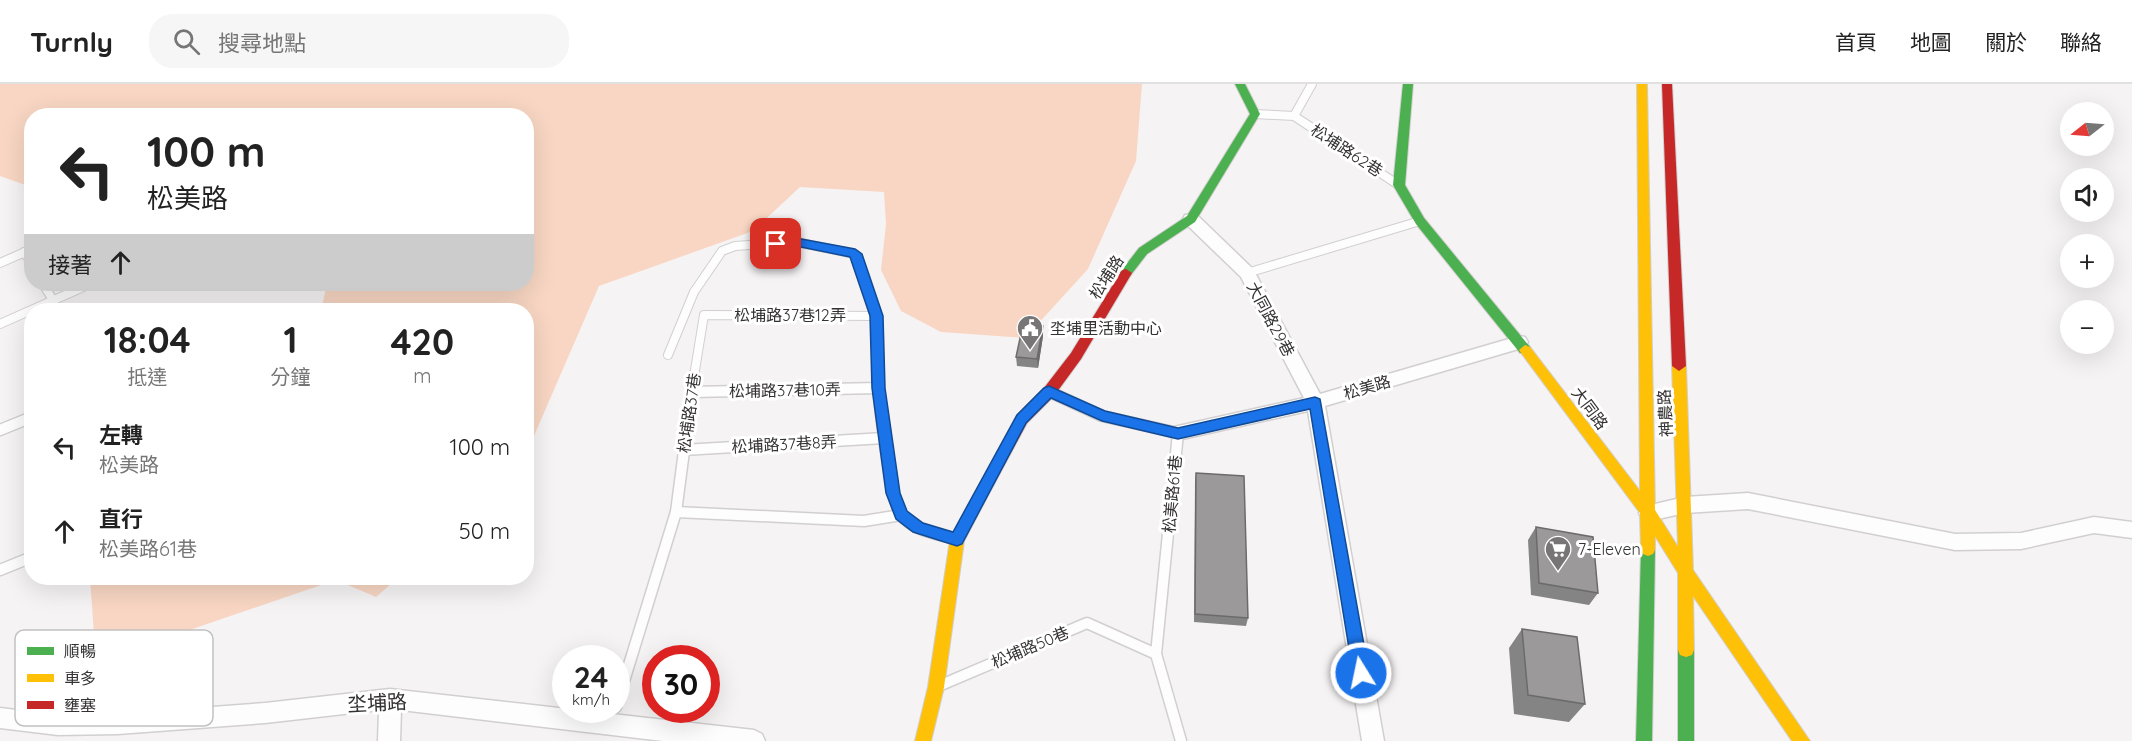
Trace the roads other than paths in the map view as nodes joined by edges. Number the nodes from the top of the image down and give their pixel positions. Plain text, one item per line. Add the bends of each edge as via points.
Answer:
1 (1240, 84) edge
2 (1312, 84) edge
3 (1408, 84) edge
4 (1642, 84) edge
5 (1667, 84) edge
6 (1255, 114) junction
7 (1294, 116) junction
8 (1399, 185) junction
9 (1191, 219) junction
10 (1420, 221) junction
11 (24, 252) edge
12 (0, 263) edge
13 (1247, 273) junction
14 (48, 291) edge
15 (74, 291) edge
16 (53, 300) junction
17 (46, 303) edge
18 (24, 313) edge
19 (704, 315) joint
20 (877, 316) junction
21 (0, 324) edge
22 (1519, 342) junction
23 (668, 355) dead end
24 (878, 388) junction
25 (691, 392) junction
26 (1049, 392) junction
27 (1315, 402) junction
28 (24, 420) edge
29 (0, 430) edge
30 (1178, 433) junction
31 (884, 438) junction
32 (683, 450) junction
33 (1685, 506) junction
34 (676, 512) junction
35 (1649, 513) junction
36 (901, 514) junction
37 (2130, 530) edge
38 (957, 540) junction
39 (24, 560) edge
40 (0, 570) edge
41 (1687, 574) junction
42 (1156, 654) junction
43 (630, 664) edge
44 (936, 687) junction
45 (390, 699) junction
46 (552, 710) edge
47 (213, 717) edge
48 (630, 717) edge
49 (0, 718) edge
50 (15, 720) edge
51 (388, 741) edge
52 (754, 741) edge
53 (923, 741) edge
54 (1181, 741) edge
55 (1373, 741) edge
56 (1644, 741) edge
57 (1686, 741) edge
58 (1803, 741) edge

1 - 6 street
2 - 7 lane, 松埔路62巷
3 - 8 street
4 - 35 street, 神農路
5 - 33 street, 神農路
6 - 7 lane, 松埔路62巷
6 - 9 street, 松埔路
7 - 8 lane, 松埔路62巷
8 - 10 street, 大同路
9 - 13 street, 大同路29巷
9 - 26 street, 松埔路 via 1143,251
10 - 13 lane
10 - 22 street, 大同路
11 - 12 lane
13 - 27 street, 大同路29巷
14 - 16 lane
15 - 16 lane
16 - 17 lane
18 - 21 lane
19 - 20 lane, 松埔路37巷12弄
19 - 25 lane, 松埔路37巷
20 - 23 lane, 松埔路37巷 via 855,254 796,242 735,246 722,251 694,292
20 - 24 lane, 松埔路37巷
22 - 27 street, 松美路
22 - 35 street, 大同路
24 - 25 lane, 松埔路37巷10弄
24 - 31 lane, 松埔路37巷
25 - 32 lane, 松埔路37巷
26 - 30 lane, 松美路61巷 via 1102,416
26 - 38 street, 松埔路 via 1022,419
27 - 30 street, 松美路
27 - 55 street, 大同路29巷
28 - 29 lane
30 - 42 lane, 松美路61巷
31 - 32 lane, 松埔路37巷8弄
31 - 36 lane, 松埔路37巷 via 893,493
32 - 34 lane, 松埔路37巷
33 - 35 street
33 - 37 street via 1748,501 1955,542 2021,541 2094,525
33 - 41 street, 神農路
34 - 36 lane via 864,521
34 - 43 lane, 松埔路37巷
35 - 41 street, 大同路
35 - 56 street, 神農路
36 - 38 lane via 918,528
38 - 44 street, 松埔路
39 - 40 lane
41 - 57 street, 神農路
41 - 58 street, 大同路
42 - 44 lane, 松埔路50巷 via 1087,623
42 - 54 lane
44 - 53 street, 松埔路
45 - 46 street, 坔埔路
45 - 47 street, 坔埔路
45 - 51 street
48 - 52 street, 坔埔路
49 - 50 street, 坔埔路

